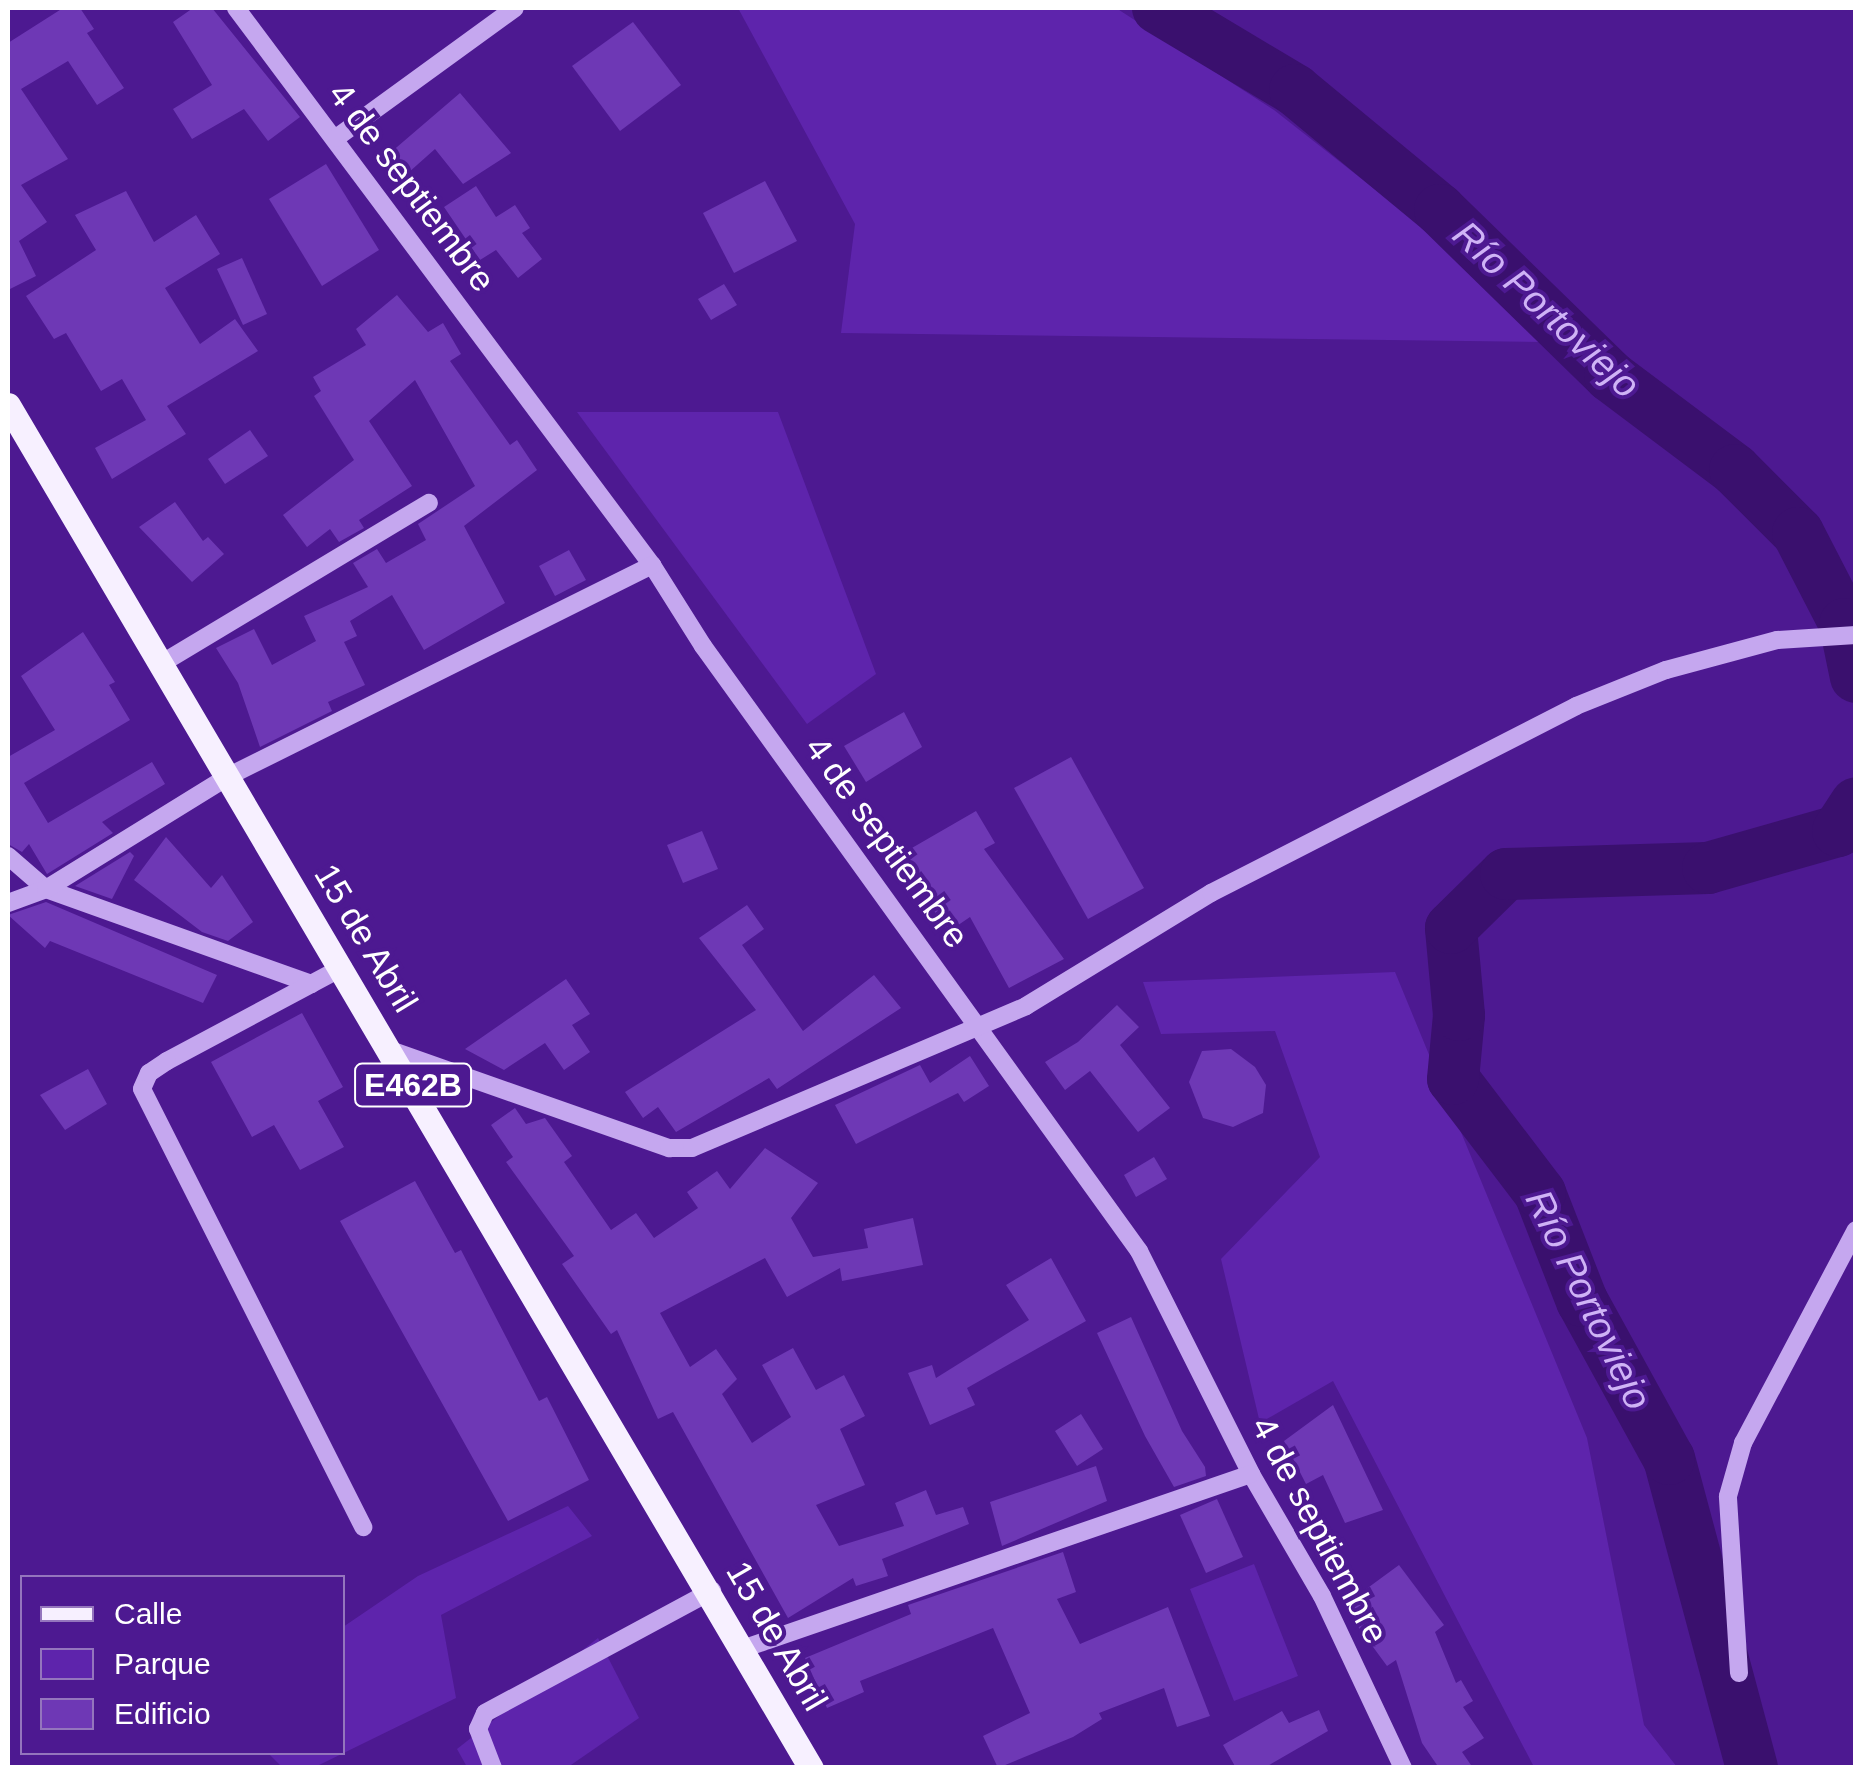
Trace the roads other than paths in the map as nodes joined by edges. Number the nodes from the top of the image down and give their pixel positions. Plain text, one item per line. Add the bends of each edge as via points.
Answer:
1 (236, 8) edge
2 (515, 8) edge
3 (336, 138) junction
4 (8, 405) edge
5 (429, 502) dead end
6 (652, 565) junction
7 (1856, 635) edge
8 (164, 662) junction
9 (229, 776) junction
10 (8, 856) edge
11 (46, 889) junction
12 (8, 903) edge
13 (343, 968) junction
14 (311, 984) junction
15 (978, 1021) junction
16 (392, 1050) junction
17 (1856, 1230) edge
18 (1251, 1474) junction
19 (363, 1527) dead end
20 (712, 1591) junction
21 (745, 1648) junction
22 (1740, 1673) dead end
23 (493, 1768) edge
24 (812, 1768) edge
25 (1403, 1768) edge

1 - 3 street, 4 de septiembre
2 - 3 street
3 - 6 street, 4 de septiembre
4 - 8 main road, 15 de Abril / E462B
5 - 8 street
6 - 9 street
6 - 15 street, 4 de septiembre via 703,646
7 - 15 street via 1777,640 1666,670 1576,706 1211,894 1026,1006
8 - 9 main road, 15 de Abril / E462B
9 - 11 street
9 - 13 main road, 15 de Abril / E462B
10 - 11 street
11 - 12 street
11 - 14 street
13 - 14 street
13 - 16 main road, 15 de Abril / E462B
14 - 19 street via 148,1072 142,1088
15 - 16 street via 692,1148 669,1148
15 - 18 street, 4 de septiembre via 1139,1251
16 - 20 main road, 15 de Abril / E462B
17 - 22 street via 1743,1443 1728,1496
18 - 21 street
18 - 25 street, 4 de septiembre via 1322,1596
20 - 21 main road, 15 de Abril / E462B
20 - 23 street via 485,1712 478,1729
21 - 24 main road, 15 de Abril / E462B

